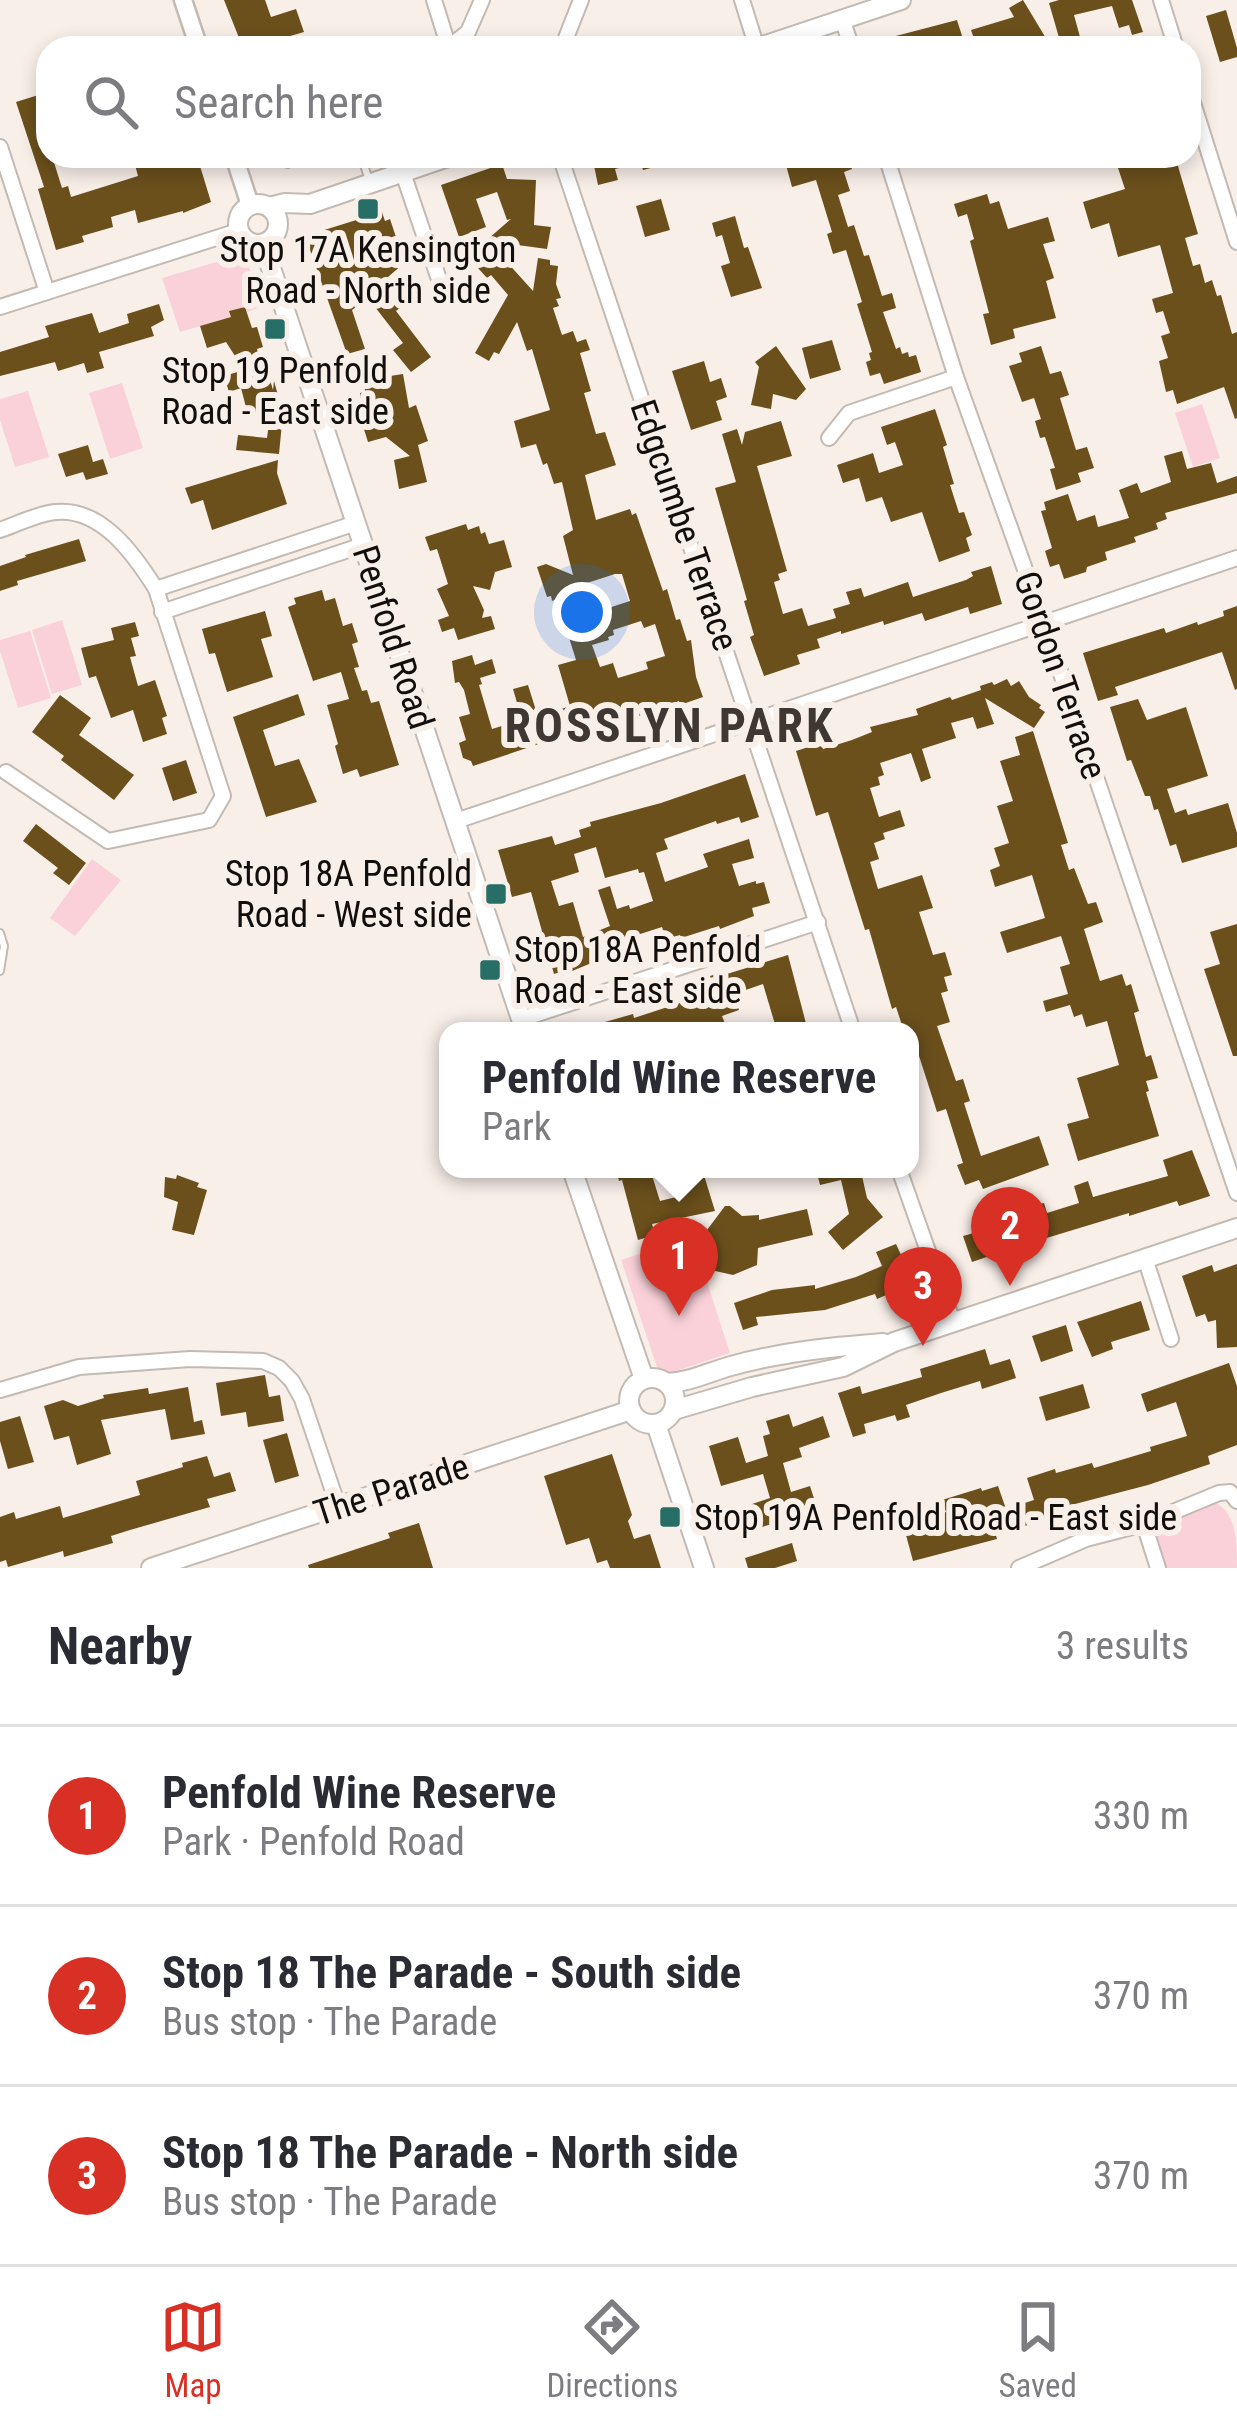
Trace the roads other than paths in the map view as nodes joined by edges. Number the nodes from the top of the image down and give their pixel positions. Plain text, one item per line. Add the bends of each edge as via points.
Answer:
1 (183, 0) edge
2 (434, 0) edge
3 (482, 0) edge
4 (581, 0) edge
5 (742, 0) edge
6 (901, 0) edge
7 (1161, 0) edge
8 (842, 19) junction
9 (195, 36) edge
10 (444, 36) edge
11 (463, 36) edge
12 (567, 36) edge
13 (753, 36) edge
14 (792, 36) edge
15 (848, 36) edge
16 (1172, 36) edge
17 (1201, 126) edge
18 (0, 147) edge
19 (240, 168) edge
20 (365, 168) edge
21 (415, 168) edge
22 (564, 168) edge
23 (890, 168) edge
24 (403, 172) junction
25 (371, 183) junction
26 (310, 204) junction
27 (259, 206) junction
28 (1234, 225) edge
29 (238, 231) junction
30 (270, 237) junction
31 (1237, 242) edge
32 (47, 292) junction
33 (446, 297) dead end
34 (0, 307) edge
35 (956, 377) junction
36 (829, 438) dead end
37 (356, 523) junction
38 (0, 530) edge
39 (363, 545) junction
40 (1237, 558) edge
41 (156, 589) junction
42 (162, 612) junction
43 (1044, 623) junction
44 (750, 721) junction
45 (6, 772) dead end
46 (456, 821) junction
47 (818, 922) junction
48 (0, 933) edge
49 (0, 971) edge
50 (523, 1022) edge
51 (533, 1022) edge
52 (851, 1022) edge
53 (575, 1178) edge
54 (902, 1178) edge
55 (1237, 1193) edge
56 (1237, 1228) edge
57 (1145, 1258) junction
58 (953, 1322) junction
59 (1172, 1339) dead end
60 (894, 1342) junction
61 (644, 1379) junction
62 (667, 1383) junction
63 (0, 1390) edge
64 (631, 1410) junction
65 (674, 1410) junction
66 (656, 1424) junction
67 (1235, 1491) edge
68 (338, 1506) junction
69 (1144, 1524) junction
70 (151, 1568) edge
71 (704, 1568) edge
72 (1019, 1568) edge
73 (1158, 1568) edge

1 - 9 street
2 - 10 street
3 - 11 street
4 - 12 street
5 - 13 street
6 - 8 main road
7 - 16 street
8 - 14 main road
8 - 15 street
17 - 28 street
18 - 32 street
19 - 27 street
20 - 25 lane
21 - 24 main road
22 - 44 street, Edgcumbe Terrace
23 - 35 street, Gordon Terrace
24 - 25 main road
24 - 33 street
25 - 26 main road
26 - 27 main road
26 - 30 main road
27 - 29 main road via 238,218
27 - 30 main road via 277,217
28 - 31 street
29 - 30 main road via 245,241
29 - 32 street
30 - 37 main road, Penfold Road
32 - 34 street
35 - 36 street via 850,413
35 - 43 street, Gordon Terrace
37 - 39 main road, Penfold Road
37 - 41 street
38 - 41 street via 54,512 93,519
39 - 42 street
39 - 46 main road, Penfold Road
40 - 43 street
41 - 42 street
42 - 45 street via 223,796 209,820 108,841
43 - 44 street
43 - 55 street, Gordon Terrace
44 - 46 street
44 - 47 street, Edgcumbe Terrace
46 - 50 main road, Penfold Road
47 - 51 street
47 - 52 street, Edgcumbe Terrace
48 - 49 lane
53 - 61 main road
54 - 58 street
56 - 57 main road
57 - 58 main road
57 - 59 street
58 - 60 main road
60 - 62 main road
60 - 65 main road via 843,1366
61 - 62 main road
61 - 64 main road via 633,1389
62 - 65 main road
63 - 68 street via 79,1367 263,1361 292,1381 302,1400
64 - 66 main road
64 - 68 main road, The Parade
65 - 66 main road
66 - 71 main road
67 - 69 street
68 - 70 main road, The Parade
69 - 72 street
69 - 73 street

